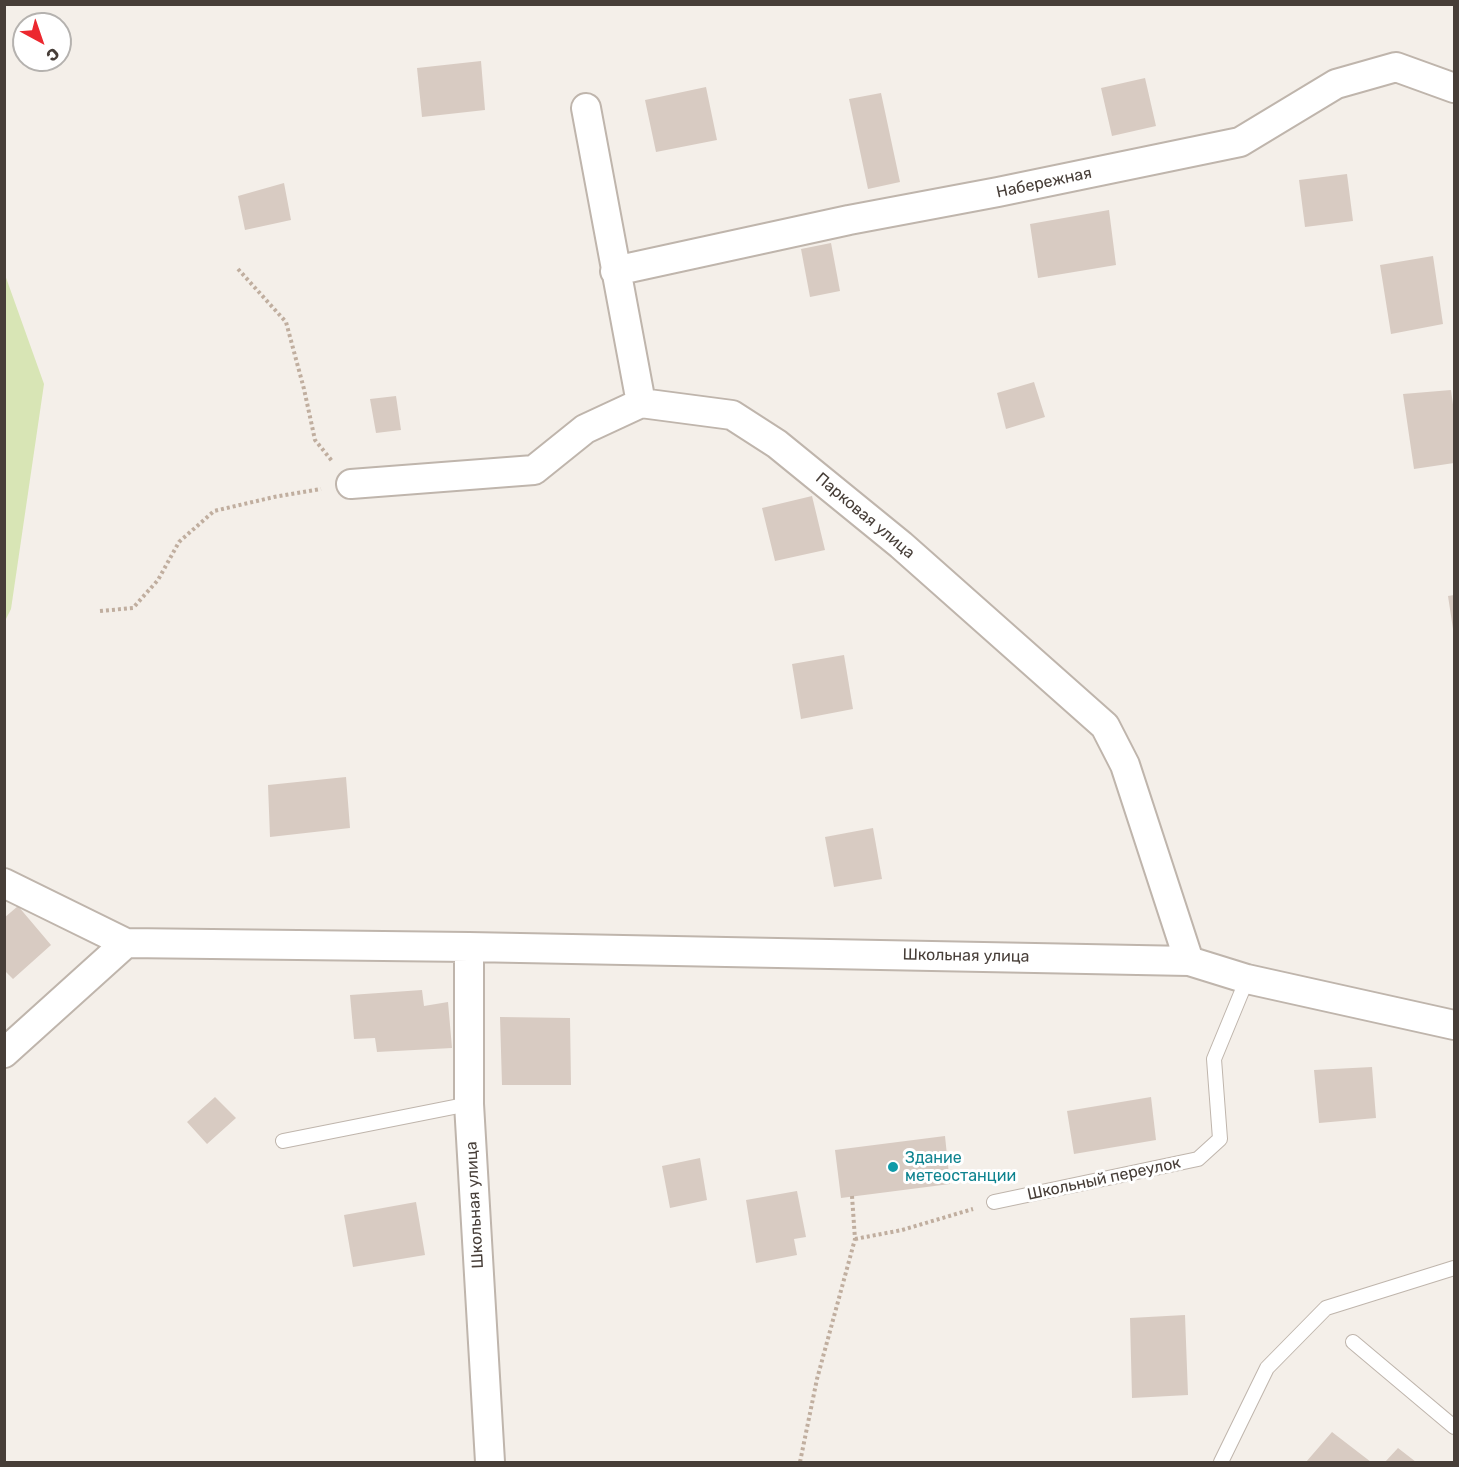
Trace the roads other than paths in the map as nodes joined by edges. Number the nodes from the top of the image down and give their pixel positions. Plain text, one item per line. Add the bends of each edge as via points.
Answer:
1 (1455, 88) edge
2 (586, 108) dead end
3 (615, 271) junction
4 (641, 404) junction
5 (351, 484) road end
6 (4, 884) edge
7 (126, 943) junction
8 (470, 947) junction
9 (1189, 961) junction
10 (1247, 979) junction
11 (1455, 1025) edge
12 (4, 1053) edge
13 (469, 1104) junction
14 (283, 1141) dead end
15 (994, 1202) road end
16 (1455, 1268) edge
17 (1353, 1342) dead end
18 (1455, 1427) edge
19 (490, 1462) edge
20 (1221, 1462) edge

1 - 3 street, Набережная via 1396,67 1336,84 1240,142
2 - 3 street
3 - 4 street
4 - 5 street via 585,429 534,470
4 - 9 street, Парковая улица via 732,415 777,444 901,545 1105,726 1125,765
6 - 7 street
7 - 8 street, Школьная улица
7 - 12 street
8 - 9 street, Школьная улица
8 - 13 street, Школьная улица
9 - 10 street, Школьная улица
10 - 11 street, Школьная улица
10 - 15 lane, Школьный переулок via 1214,1059 1220,1139 1198,1159
13 - 14 lane
13 - 19 street, Школьная улица
16 - 20 lane via 1326,1308 1267,1368
17 - 18 lane

